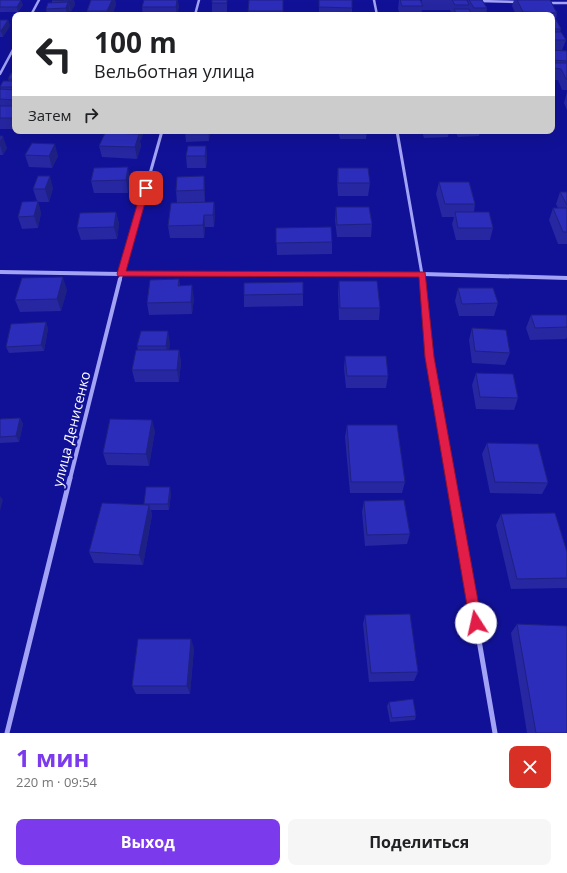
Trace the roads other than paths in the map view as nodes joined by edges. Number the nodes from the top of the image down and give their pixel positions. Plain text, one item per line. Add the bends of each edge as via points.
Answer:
1 (39, 0) edge
2 (199, 0) edge
3 (374, 0) edge
4 (473, 1) edge
5 (523, 2) edge
6 (545, 3) edge
7 (567, 3) edge
8 (33, 12) edge
9 (196, 12) edge
10 (376, 12) edge
11 (12, 52) edge
12 (0, 74) edge
13 (161, 134) edge
14 (398, 134) edge
15 (0, 272) edge
16 (121, 274) junction
17 (422, 274) junction
18 (567, 278) edge
19 (7, 733) edge
20 (496, 733) edge

1 - 8 street
2 - 9 street
3 - 10 street
4 - 5 street
6 - 7 street
11 - 12 street
13 - 16 street, улица Денисенко
14 - 17 street
15 - 16 street
16 - 17 street
16 - 19 street, улица Денисенко
17 - 18 street
17 - 20 street via 430,357

